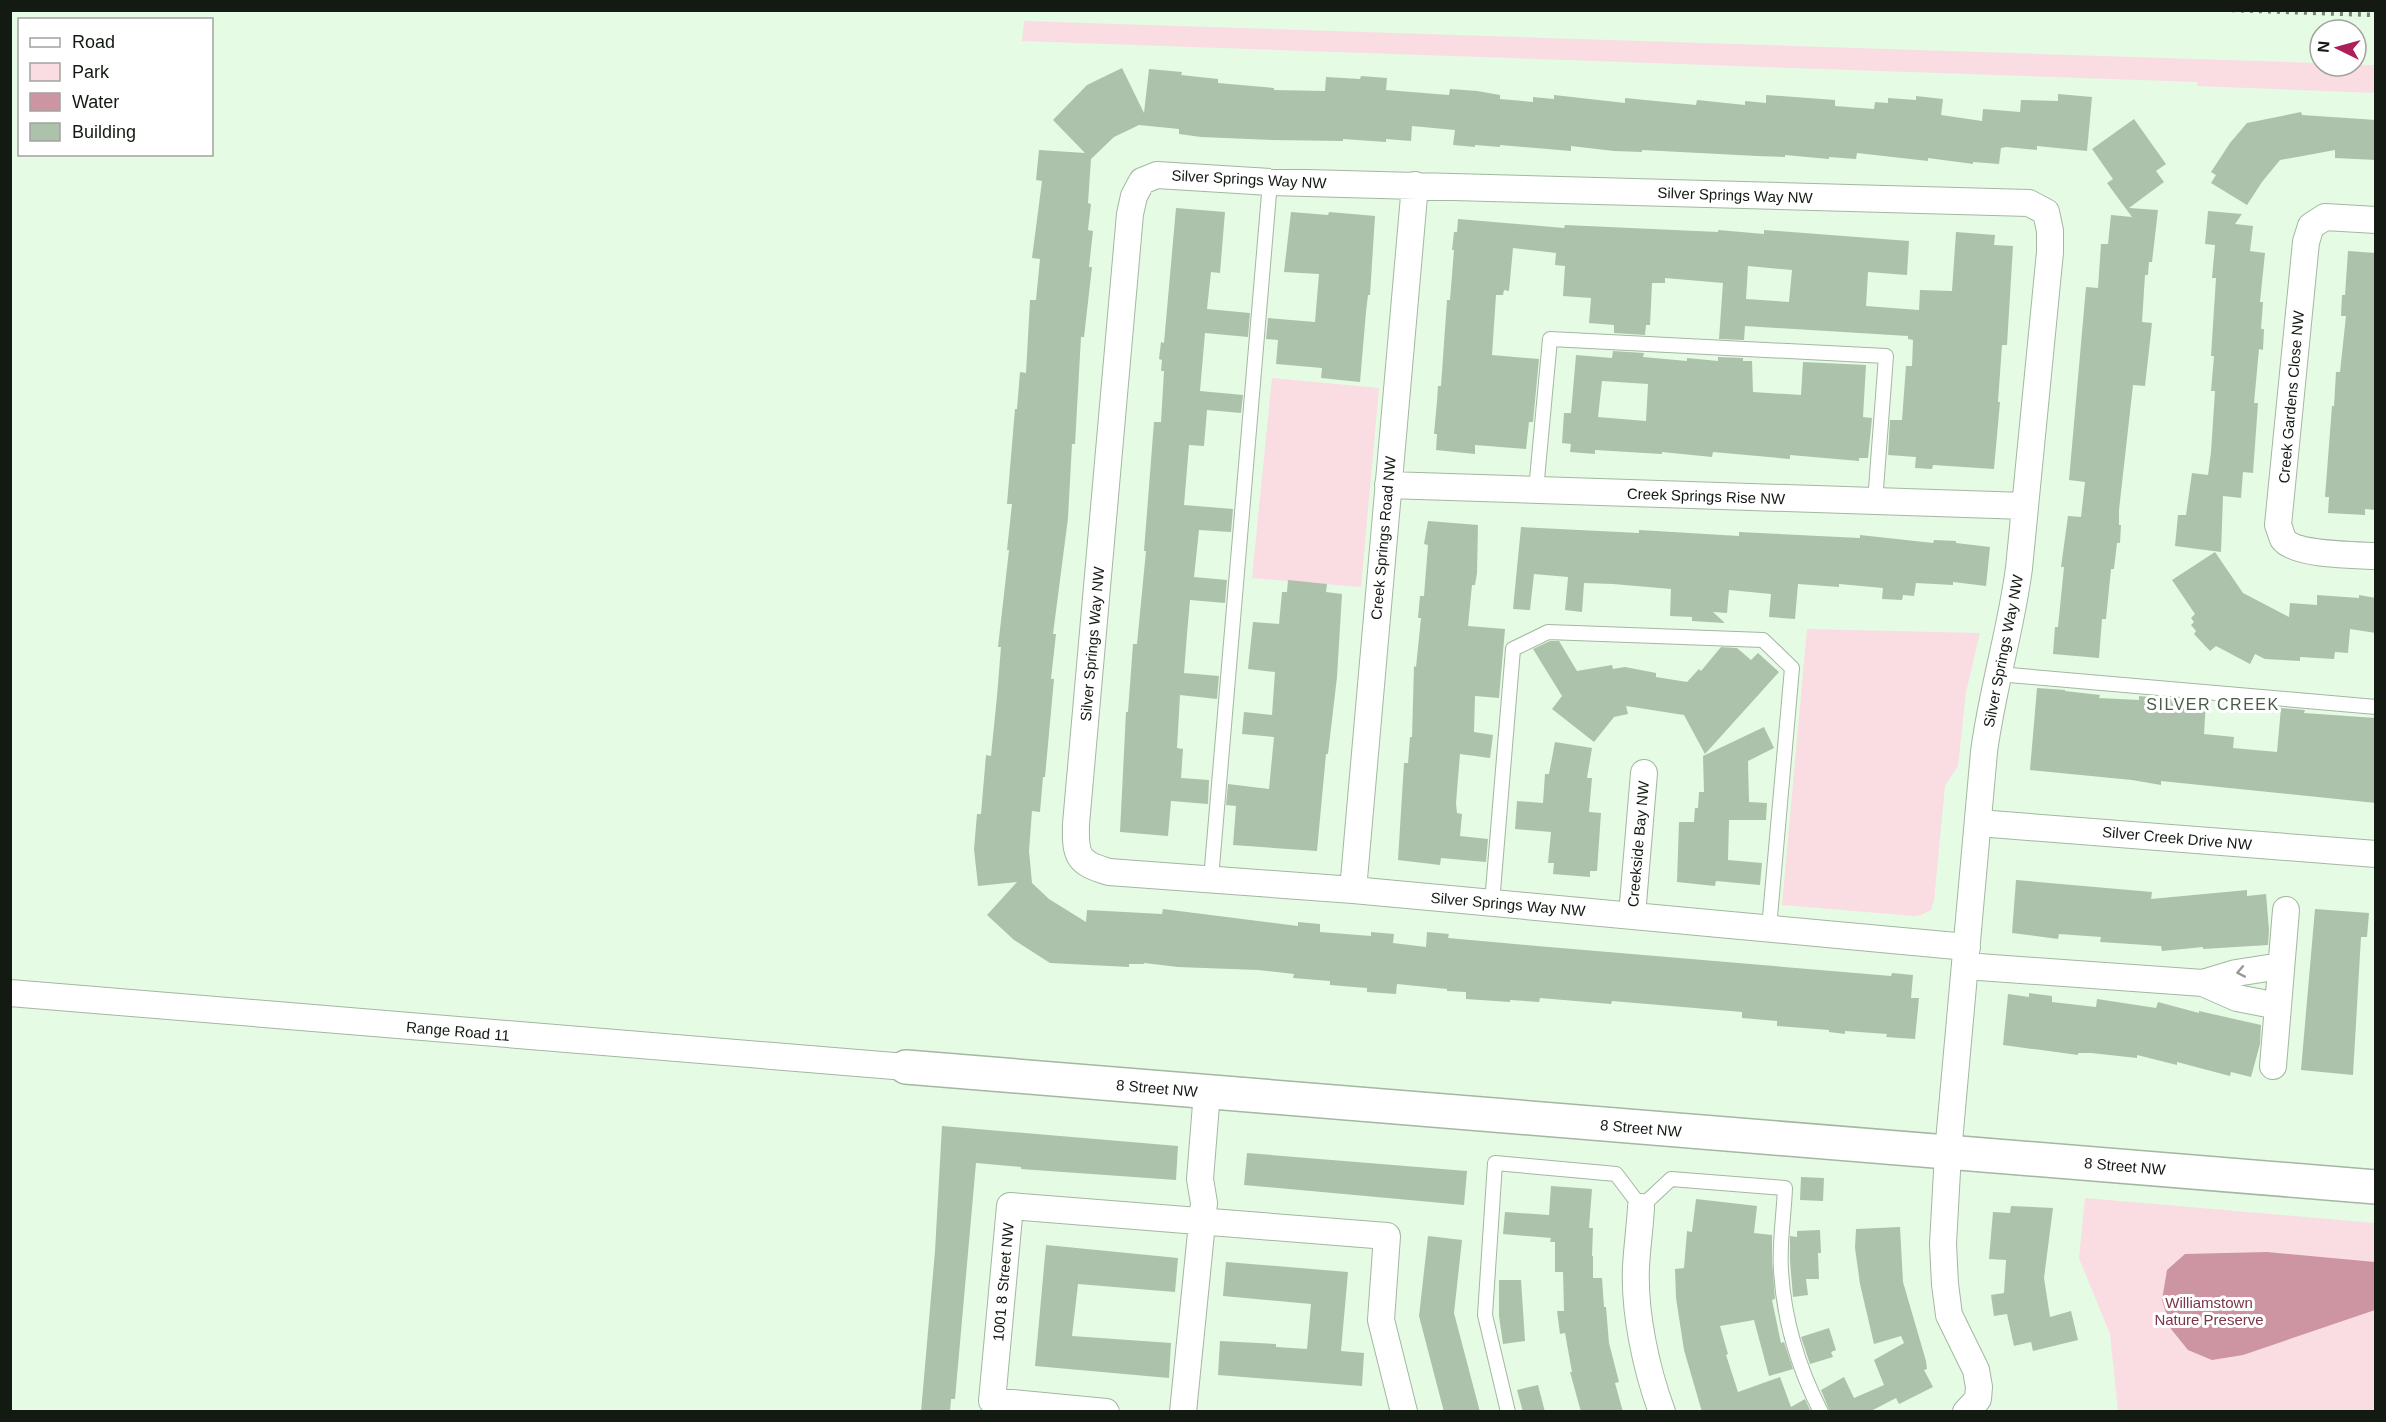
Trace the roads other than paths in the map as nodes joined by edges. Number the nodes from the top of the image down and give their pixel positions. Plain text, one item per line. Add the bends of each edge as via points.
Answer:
1 (1270, 182) junction
2 (1415, 185) junction
3 (2376, 220) edge
4 (1388, 485) junction
5 (1536, 490) junction
6 (1875, 502) junction
7 (2025, 506) junction
8 (2376, 556) edge
9 (1998, 674) junction
10 (2376, 707) edge
11 (1644, 773) dead end
12 (1978, 823) junction
13 (2376, 854) edge
14 (1211, 879) junction
15 (1353, 890) junction
16 (1492, 903) junction
17 (2286, 910) dead end
18 (1632, 915) junction
19 (1769, 928) junction
20 (1966, 957) junction
21 (2281, 966) junction
22 (2203, 983) junction
23 (10, 993) edge
24 (2278, 1006) junction
25 (2273, 1066) dead end
26 (906, 1067) joint
27 (1214, 1093) junction
28 (1948, 1154) junction
29 (2376, 1187) edge
30 (1641, 1208) junction
31 (1203, 1212) junction
32 (1106, 1412) edge
33 (1183, 1412) edge
34 (1404, 1412) edge
35 (1508, 1412) edge
36 (1662, 1412) edge
37 (1821, 1412) edge
38 (1966, 1412) edge

1 - 2 street, Silver Springs Way NW
1 - 14 lane
1 - 14 street, Silver Springs Way NW via 1157,175 1142,181 1134,196 1078,801 1076,840 1080,859 1090,866 1109,872
2 - 4 street, Creek Springs Road NW
2 - 7 street, Silver Springs Way NW via 2029,203 2046,212 2050,231
3 - 8 street, Creek Gardens Close NW via 2325,217 2311,226 2306,242 2278,525 2283,539 2293,547
4 - 5 street, Creek Springs Rise NW
4 - 15 street, Creek Springs Road NW
5 - 6 street, Creek Springs Rise NW
5 - 6 lane via 1550,339 1886,356
6 - 7 street, Creek Springs Rise NW
7 - 9 street, Silver Springs Way NW via 2013,614
9 - 10 lane
9 - 12 street, Silver Springs Way NW via 1988,725
11 - 18 street, Creekside Bay NW
12 - 13 street, Silver Creek Drive NW
12 - 20 street, Silver Springs Way NW
14 - 15 street, Silver Springs Way NW
15 - 16 street, Silver Springs Way NW
16 - 18 street, Silver Springs Way NW
16 - 19 lane via 1513,649 1548,632 1763,640 1792,668
17 - 21 street
18 - 19 street, Silver Springs Way NW
19 - 20 street, Silver Springs Way NW
20 - 22 street, Silver Springs Way NW
20 - 28 street, Silver Springs Way NW
21 -> 22 street, Silver Springs Way NW via 2236,972
21 - 24 street
22 - 24 street, Silver Springs Way NW via 2237,998
23 - 26 street, Range Road 11
24 - 25 street
26 - 27 street, 8 Street NW
27 - 28 street, 8 Street NW
27 - 31 street via 1213,1180
28 - 29 street, 8 Street NW
28 - 38 street, Silver Springs Way NW via 1944,1284 1949,1314 1976,1370 1979,1387 1978,1399
30 - 35 lane via 1616,1174 1495,1163 1485,1315
30 - 36 street via 1636,1269 1641,1331
30 - 37 lane via 1671,1179 1785,1188 1781,1270 1788,1315 1805,1380
31 - 32 street, 1001 8 Street NW via 1010,1206 992,1401
31 - 33 street
31 - 34 street, 1001 8 Street NW via 1387,1236 1381,1320

